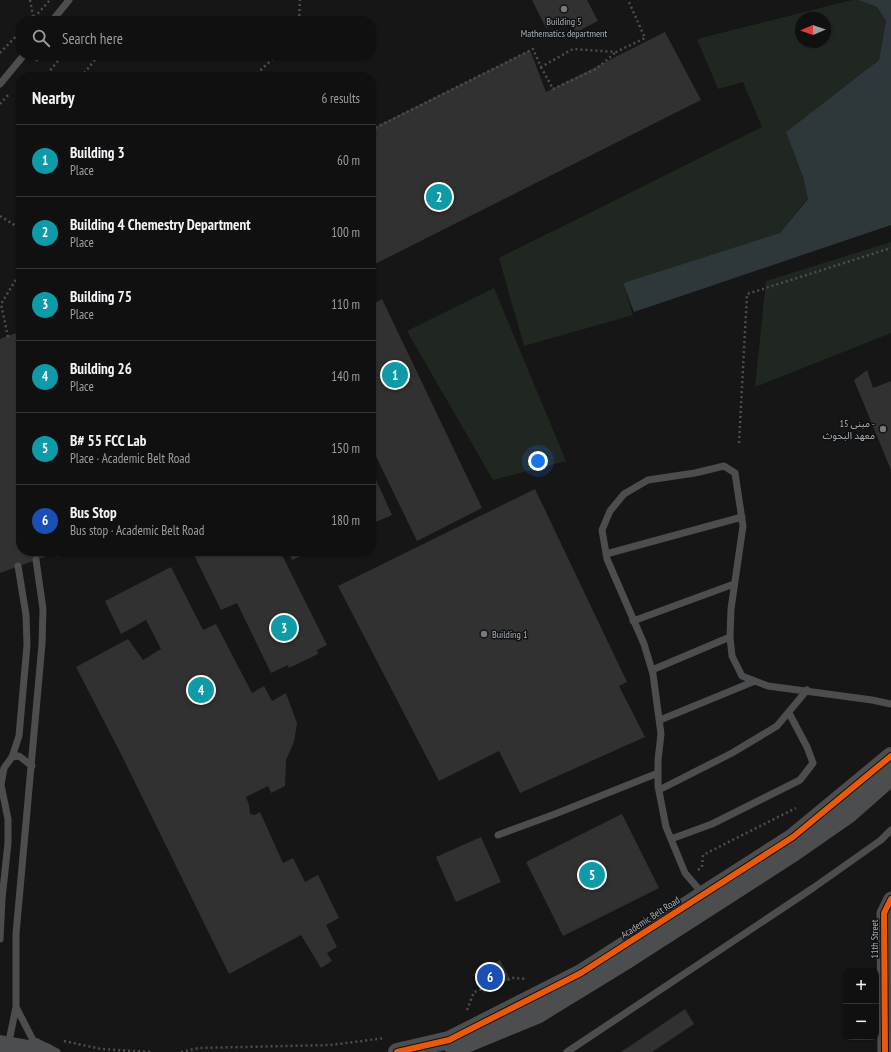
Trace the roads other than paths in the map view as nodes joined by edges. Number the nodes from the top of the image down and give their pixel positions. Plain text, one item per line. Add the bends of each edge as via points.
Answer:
1 (69, 0) edge
2 (56, 16) edge
3 (20, 60) edge
4 (0, 84) edge
5 (742, 517) junction
6 (606, 554) junction
7 (36, 560) dead end
8 (18, 566) dead end
9 (734, 584) junction
10 (633, 621) junction
11 (730, 637) junction
12 (652, 670) junction
13 (755, 681) junction
14 (807, 690) junction
15 (891, 704) edge
16 (789, 713) junction
17 (660, 720) junction
18 (891, 756) edge
19 (12, 757) junction
20 (32, 766) junction
21 (658, 773) junction
22 (891, 777) edge
23 (659, 790) junction
24 (891, 830) edge
25 (498, 835) dead end
26 (671, 838) junction
27 (891, 899) edge
28 (707, 900) junction
29 (0, 939) edge
30 (16, 1007) junction
31 (393, 1045) edge
32 (51, 1046) edge
33 (5, 1048) edge
34 (57, 1052) edge
35 (446, 1052) edge
36 (567, 1052) edge
37 (885, 1052) edge

1 - 2 lane
3 - 4 lane
5 - 6 lane
5 - 6 lane via 736,473 724,466 648,480 624,494 610,511 602,530
5 - 9 lane via 743,526
6 - 10 lane
7 - 20 lane via 43,609 43,637
8 - 19 lane via 26,615 27,645 20,736
9 - 10 lane
9 - 11 lane via 730,609
10 - 12 lane
11 - 12 lane
11 - 13 lane via 732,656 742,676
12 - 17 lane
13 - 14 lane via 768,686
13 - 17 lane
14 - 15 lane
14 - 16 lane
16 - 23 lane via 777,726 732,753
16 - 26 lane via 813,763 800,780 712,824
17 - 21 lane
18 - 28 street, Academic Belt Road via 793,837
19 - 20 lane via 19,756
19 - 29 lane via 4,768 1,785 8,819 8,843
20 - 30 lane via 16,934
21 - 23 lane
21 - 25 lane
22 - 28 street, Academic Belt Road via 849,814 790,855
23 - 26 lane via 666,827
24 - 36 lane via 813,888
26 - 28 lane via 685,873
27 - 37 street, 11th Street via 884,913
28 - 31 street, Academic Belt Road via 581,973 449,1040
28 - 35 street, Academic Belt Road via 537,1015
30 - 33 lane
30 - 34 lane via 34,1040
32 - 33 street

